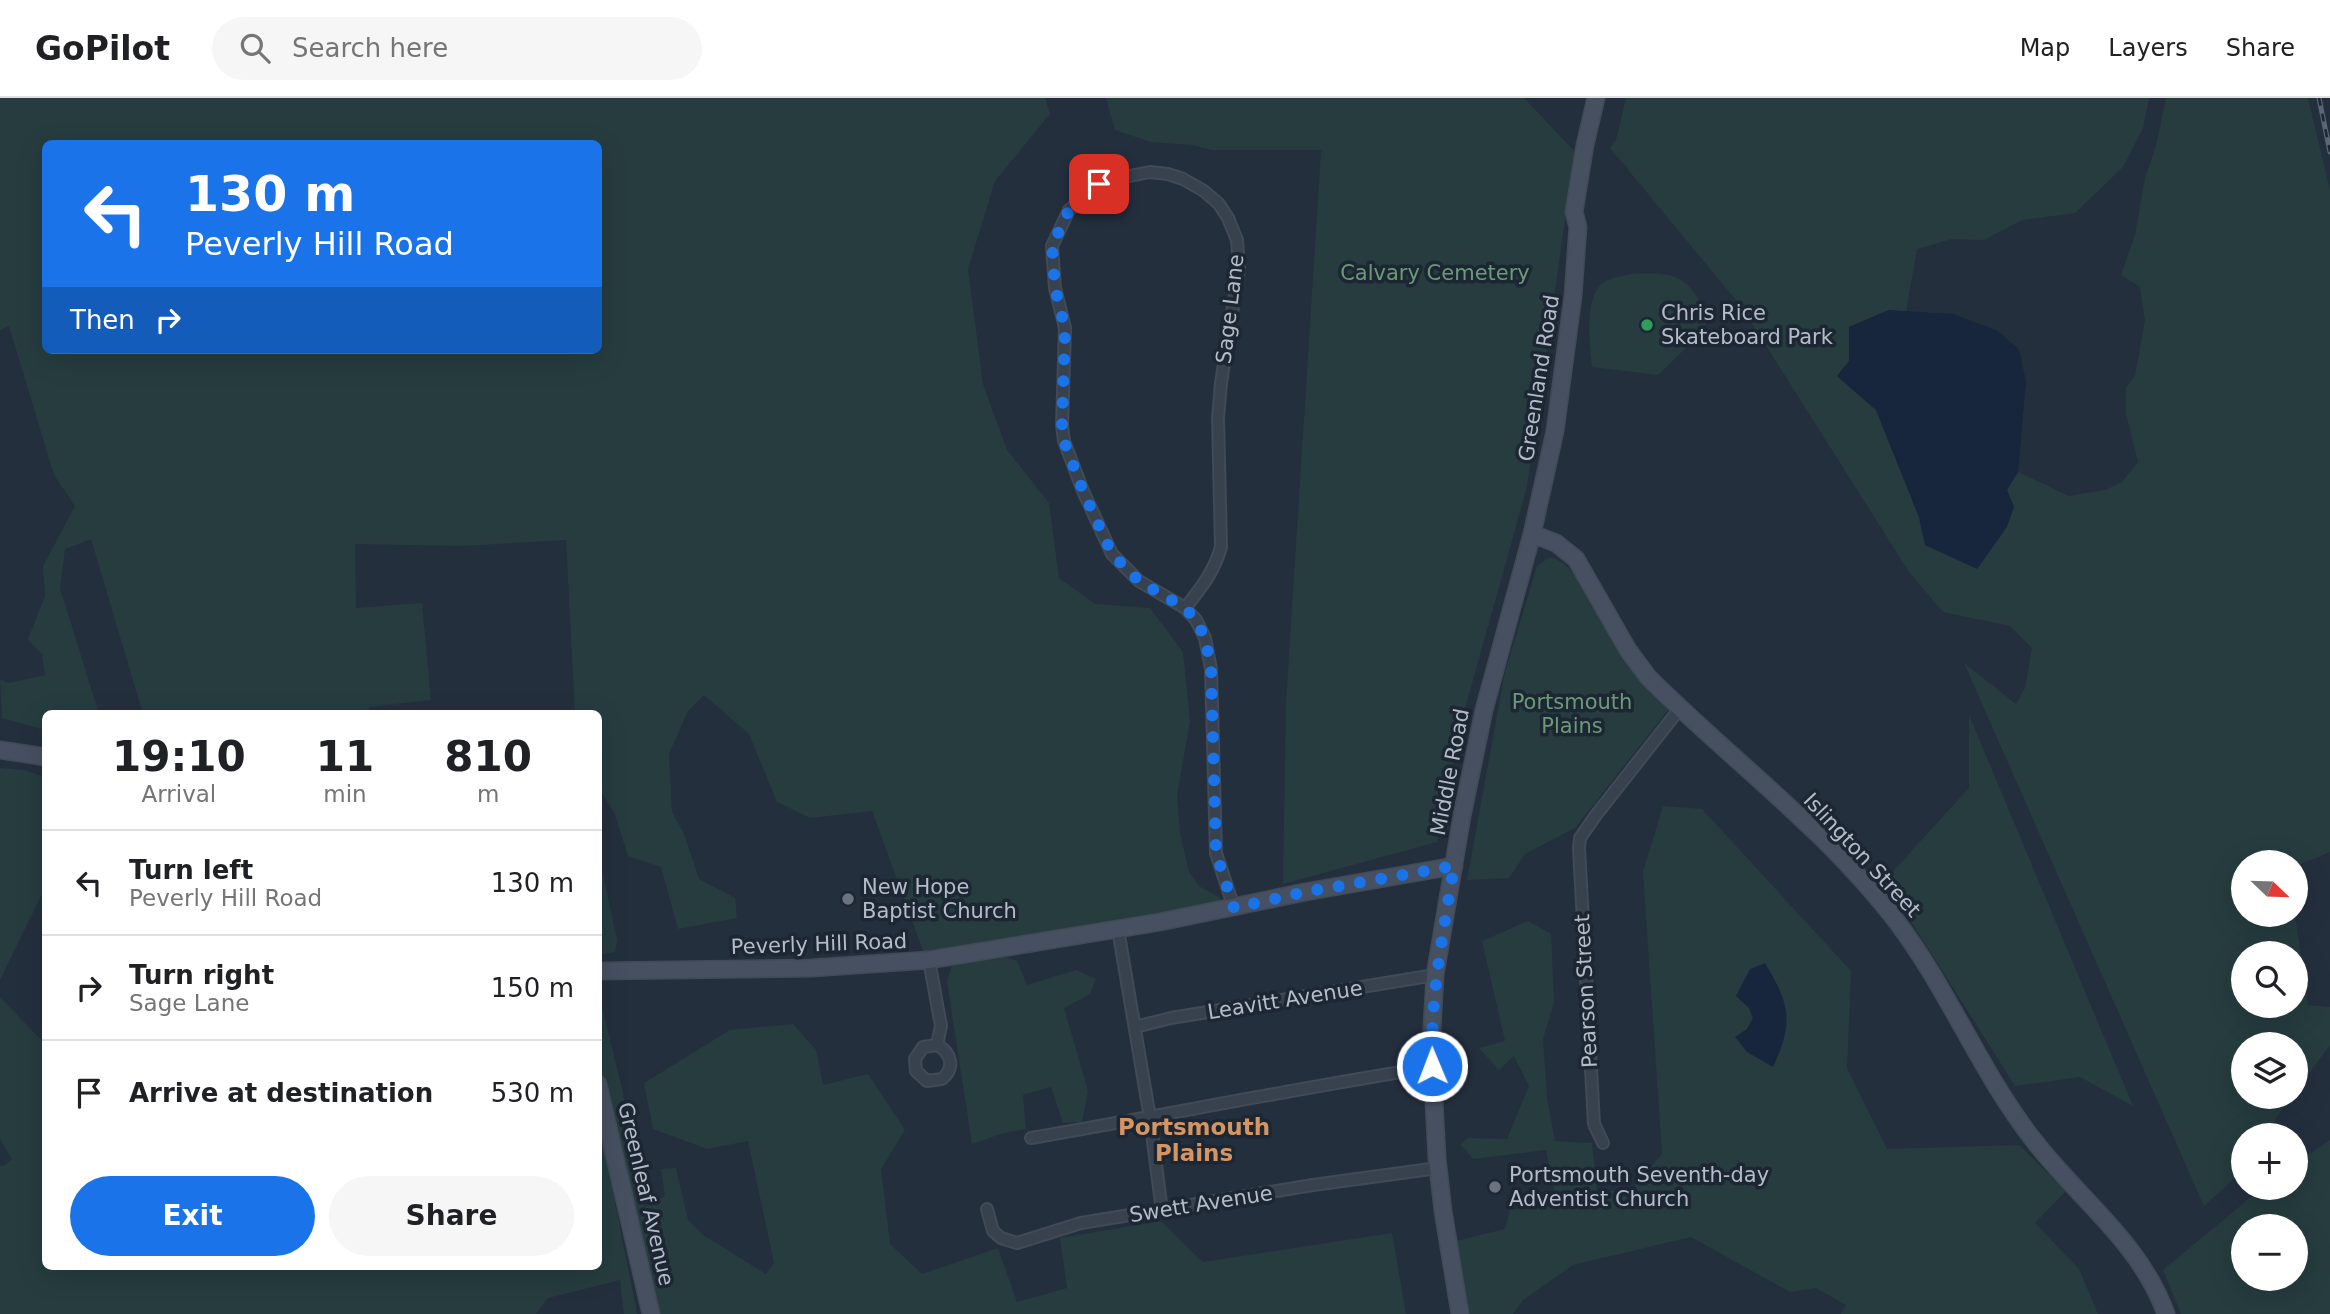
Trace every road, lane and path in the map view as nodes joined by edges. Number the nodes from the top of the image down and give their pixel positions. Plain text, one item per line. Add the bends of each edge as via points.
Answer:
1 (1596, 98) edge
2 (1604, 98) edge
3 (1593, 128) junction
4 (1532, 534) junction
5 (1185, 608) junction
6 (1681, 706) junction
7 (0, 750) edge
8 (42, 756) edge
9 (1454, 866) junction
10 (1234, 908) junction
11 (1118, 929) junction
12 (929, 960) junction
13 (602, 971) edge
14 (1435, 975) junction
15 (1135, 1027) junction
16 (937, 1045) dead end
17 (1432, 1066) junction
18 (602, 1101) edge
19 (1150, 1118) junction
20 (1031, 1138) dead end
21 (1603, 1143) dead end
22 (1438, 1168) junction
23 (987, 1209) dead end
24 (1162, 1211) junction
25 (651, 1314) edge
26 (1460, 1314) edge
27 (2166, 1314) edge

1 - 3 street, Greenland Road
2 - 3 street, Greenland Road
3 - 4 street, Greenland Road via 1563,377
4 - 6 street, Islington Street via 1570,552 1637,664
4 - 9 street, Middle Road via 1484,710
5 - 5 street, Sage Lane via 1139,581 1112,554 1083,491 1062,425 1065,328 1055,288 1052,246 1069,210 1083,196 1099,184 1150,172 1168,174 1204,191 1219,204 1237,240 1239,268 1218,418 1221,547 1209,579
5 - 10 street, Sage Lane via 1196,620 1209,652 1216,853
6 - 21 street, Pearson Street via 1580,838 1594,1124
6 - 27 street, Islington Street via 1826,843 1896,920 1934,974 1987,1073 2025,1129 2145,1268
7 - 8 street
9 - 10 street, Peverly Hill Road
9 - 14 street, Middle Road
10 - 11 street, Peverly Hill Road
11 - 12 street, Peverly Hill Road
11 - 15 street
12 - 13 street, Peverly Hill Road via 812,968
12 - 16 street via 941,1026
14 - 15 street, Leavitt Avenue
14 - 17 street, Middle Road
15 - 19 street
17 - 19 street
17 - 22 street, Middle Road
18 - 25 street, Greenleaf Avenue
19 - 20 street
19 - 24 street
22 - 24 street, Swett Avenue
22 - 26 street, Middle Road
23 - 24 street, Swett Avenue via 993,1231 1017,1243 1081,1223

